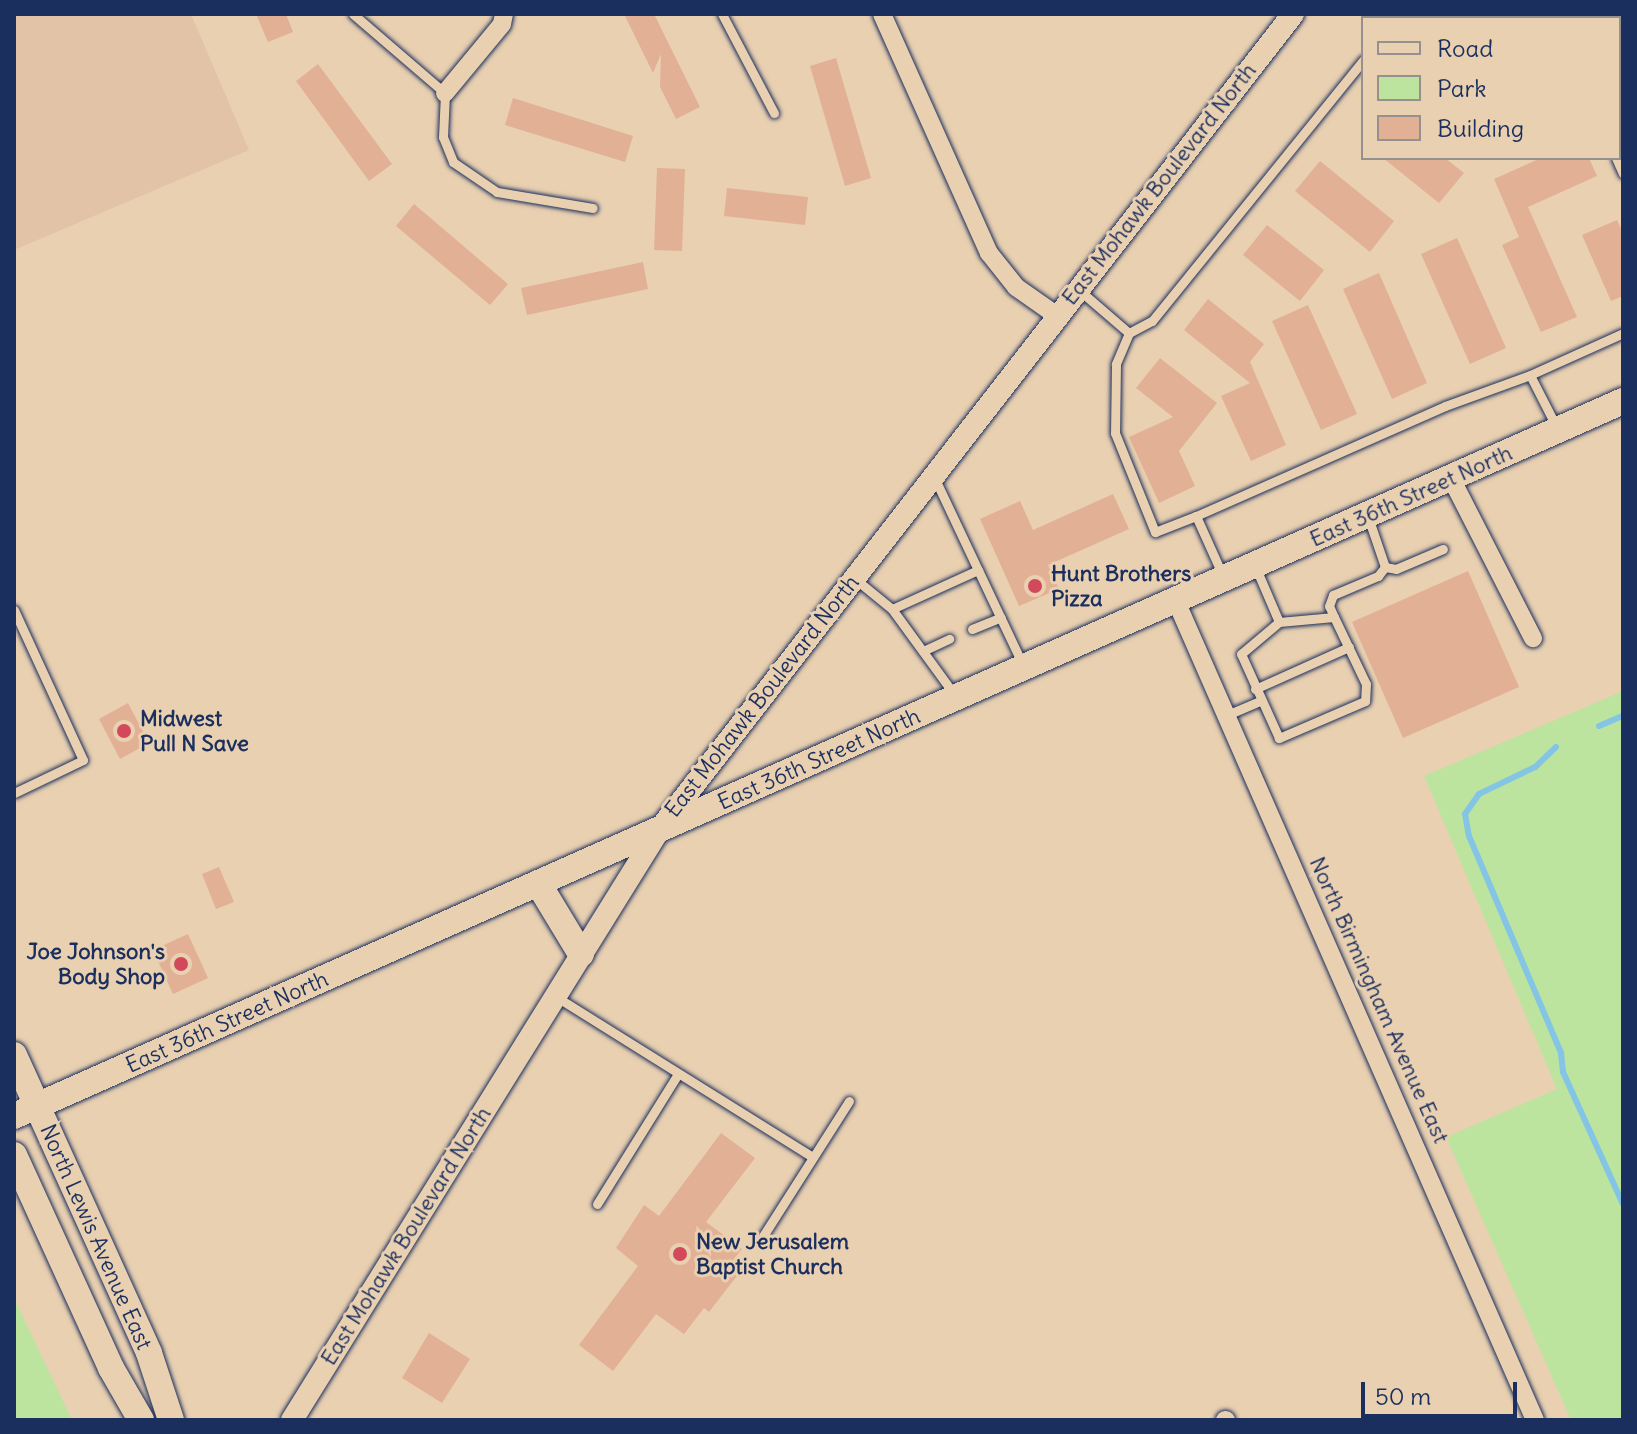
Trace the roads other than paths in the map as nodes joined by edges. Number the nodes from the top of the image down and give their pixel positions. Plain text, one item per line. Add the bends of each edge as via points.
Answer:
1 (353, 14) edge
2 (504, 14) edge
3 (722, 14) edge
4 (882, 14) edge
5 (1293, 14) edge
6 (1361, 62) edge
7 (445, 93) junction
8 (774, 113) dead end
9 (593, 208) dead end
10 (1076, 288) junction
11 (1056, 315) junction
12 (1129, 333) junction
13 (1623, 333) edge
14 (1530, 375) junction
15 (1623, 401) edge
16 (1558, 430) junction
17 (933, 476) junction
18 (1451, 478) junction
19 (1196, 516) junction
20 (1367, 516) junction
21 (1443, 549) dead end
22 (1255, 565) junction
23 (1385, 567) junction
24 (978, 570) junction
25 (854, 577) junction
26 (1224, 579) junction
27 (1176, 601) junction
28 (892, 609) junction
29 (14, 610) edge
30 (1001, 617) junction
31 (1334, 617) junction
32 (1279, 622) junction
33 (972, 629) dead end
34 (1533, 638) dead end
35 (949, 639) dead end
36 (1349, 647) junction
37 (923, 651) junction
38 (1025, 668) junction
39 (1255, 689) junction
40 (957, 698) junction
41 (1260, 701) junction
42 (1227, 715) junction
43 (14, 793) edge
44 (659, 830) junction
45 (538, 883) junction
46 (581, 954) junction
47 (555, 996) junction
48 (14, 1055) edge
49 (678, 1074) junction
50 (849, 1101) dead end
51 (25, 1111) edge
52 (14, 1155) edge
53 (813, 1157) junction
54 (597, 1204) dead end
55 (763, 1236) dead end
56 (141, 1420) edge
57 (171, 1420) edge
58 (292, 1420) edge
59 (1535, 1420) edge

1 - 7 lane
2 - 7 street via 502,24
3 - 8 lane
4 - 11 street via 989,253 1016,287
5 - 10 street, East Mohawk Boulevard North
6 - 12 lane via 1152,321
7 - 9 lane via 443,137 453,162 497,192
10 - 11 street, East Mohawk Boulevard North
10 - 12 lane
11 - 17 street, East Mohawk Boulevard North
12 - 19 lane via 1116,364 1115,433 1155,532
13 - 14 lane
14 - 16 lane
14 - 19 lane via 1445,406
15 - 16 main road, East 36th Street North
16 - 18 main road, East 36th Street North
17 - 24 lane
17 - 25 street, East Mohawk Boulevard North
18 - 20 main road, East 36th Street North
18 - 34 street
19 - 26 lane
20 - 22 main road, East 36th Street North
20 - 23 lane
21 - 23 lane via 1396,569
22 - 26 main road, East 36th Street North
22 - 32 lane
23 - 31 lane via 1378,576 1333,595 1329,606
24 - 28 lane
24 - 30 lane
25 - 28 lane
25 - 44 street, East Mohawk Boulevard North
26 - 27 main road, East 36th Street North
27 - 38 main road, East 36th Street North
27 - 42 street, North Birmingham Avenue East
28 - 37 lane
29 - 43 lane via 83,760
30 - 33 lane
30 - 38 lane
31 - 32 lane
31 - 36 lane
32 - 39 lane via 1241,654
35 - 37 lane
36 - 39 lane
36 - 41 lane via 1368,694 1359,706 1279,738
37 - 40 lane
38 - 40 main road, East 36th Street North
39 - 41 lane
40 - 44 main road, East 36th Street North
41 - 42 lane
42 - 59 street, North Birmingham Avenue East
44 - 45 main road, East 36th Street North
44 - 46 street, East Mohawk Boulevard North
45 - 46 main road
45 - 51 main road, East 36th Street North
46 - 47 street, East Mohawk Boulevard North
47 - 49 lane
47 - 58 street, East Mohawk Boulevard North
48 - 51 main road, North Lewis Avenue East
49 - 53 lane
49 - 54 lane
50 - 53 lane
51 - 57 main road, North Lewis Avenue East via 149,1353
52 - 56 main road, North Lewis Avenue East via 111,1368
53 - 55 lane

